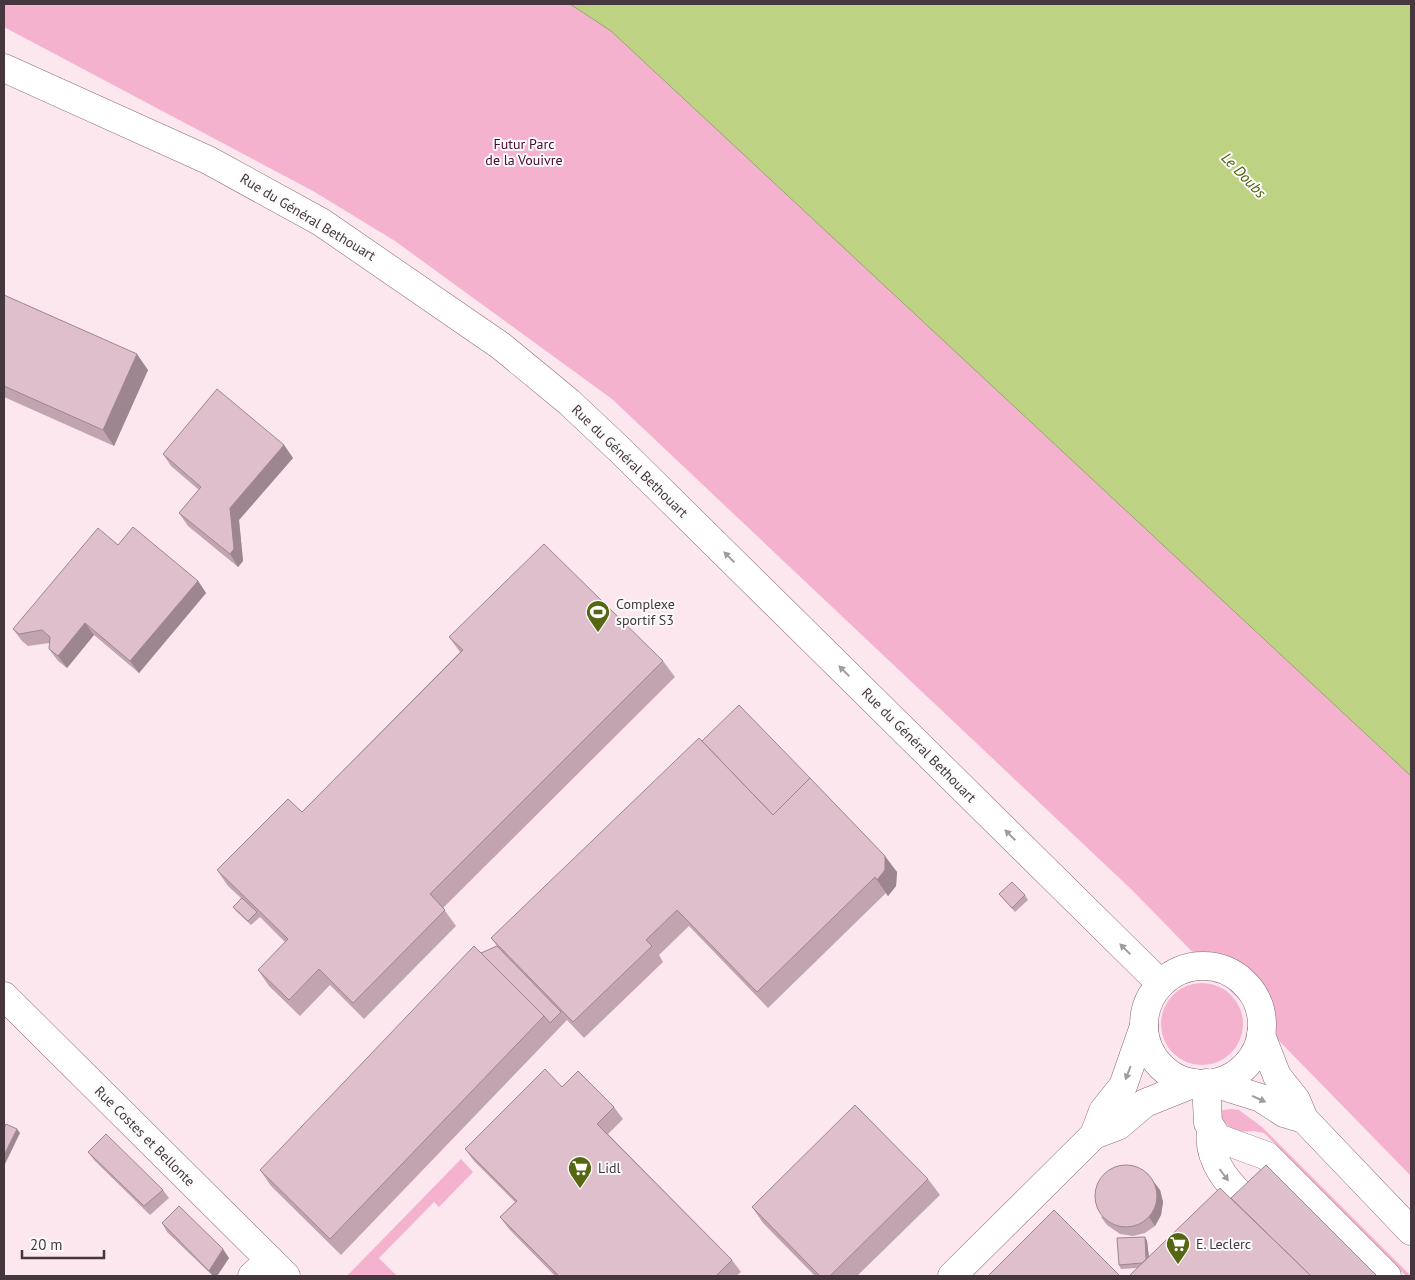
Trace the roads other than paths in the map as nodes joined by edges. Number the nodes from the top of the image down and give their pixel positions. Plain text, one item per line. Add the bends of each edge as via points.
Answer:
1 (4, 68) edge
2 (1160, 983) junction
3 (4, 996) edge
4 (1144, 1026) junction
5 (1261, 1035) junction
6 (1205, 1083) junction
7 (1304, 1119) junction
8 (1211, 1130) junction
9 (1094, 1135) junction
10 (1411, 1231) edge
11 (1281, 1234) edge
12 (270, 1271) edge
13 (952, 1276) edge
14 (1387, 1276) edge

2 -> 1 street, Rue du Général Bethouart via 620,450 569,402 501,346 367,252 266,190 208,160
2 - 4 street via 1147,1003
2 - 5 street via 1190,966 1224,969 1244,982 1257,1001
3 - 12 street, Rue Costes et Bellonte
4 - 6 street via 1148,1047 1159,1064 1176,1077
4 -> 9 street via 1123,1086 1103,1111
5 - 6 street via 1256,1049 1234,1075
5 - 7 street via 1277,1076 1296,1100
6 -> 7 street via 1261,1098 1284,1113
6 - 8 street via 1206,1115
6 - 9 street via 1145,1103 1118,1126
7 - 10 street
8 -> 11 street via 1210,1147 1223,1175
8 - 14 street via 1225,1142 1267,1156
9 - 13 street

